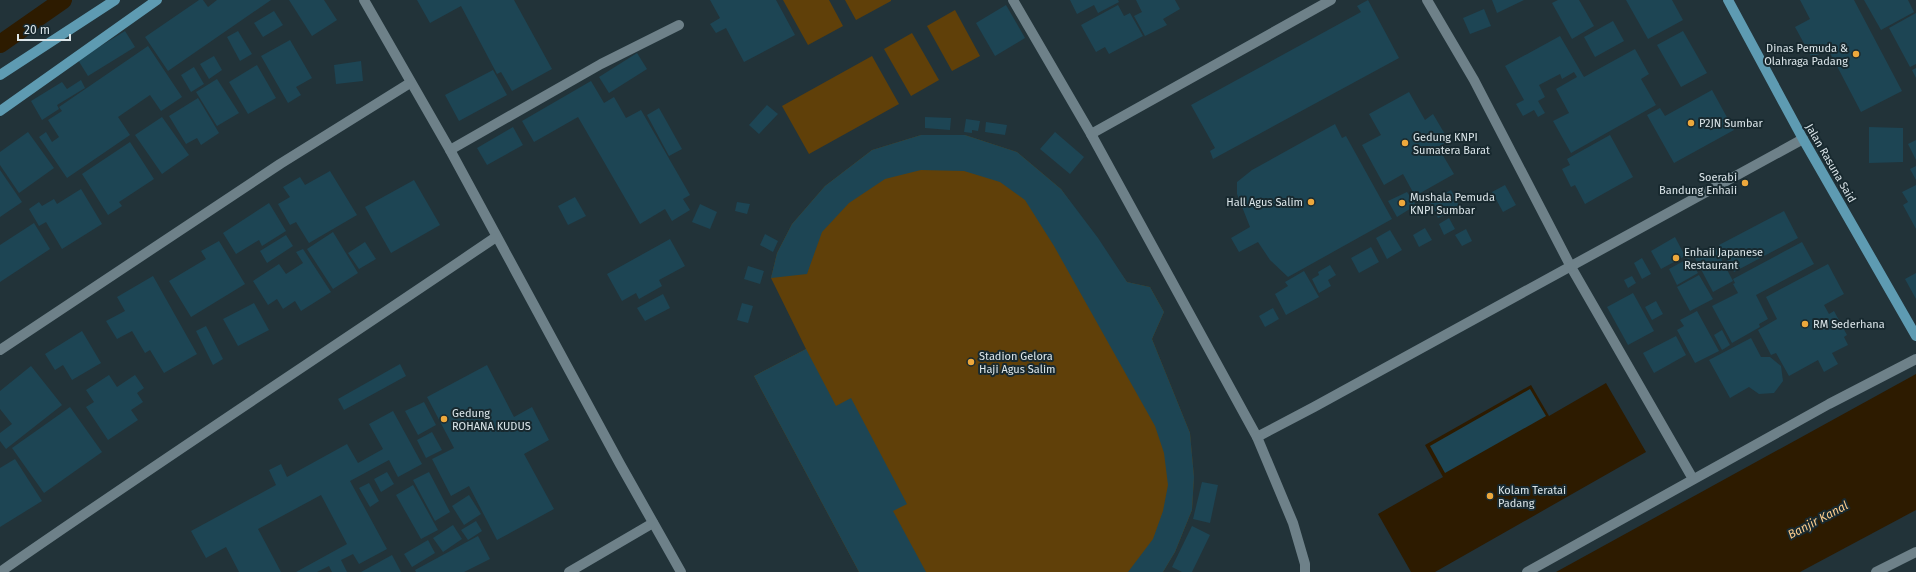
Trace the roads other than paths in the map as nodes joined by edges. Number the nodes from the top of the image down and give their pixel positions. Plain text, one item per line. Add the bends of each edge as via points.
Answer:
1 (115, 0) edge
2 (157, 0) edge
3 (364, 0) edge
4 (1013, 0) edge
5 (1331, 0) edge
6 (1427, 0) edge
7 (1728, 0) edge
8 (679, 26) dead end
9 (0, 75) edge
10 (410, 83) junction
11 (0, 111) edge
12 (1091, 134) junction
13 (1804, 139) junction
14 (450, 150) junction
15 (496, 237) junction
16 (1572, 267) junction
17 (1916, 336) edge
18 (0, 350) edge
19 (1916, 359) edge
20 (1257, 437) junction
21 (1693, 479) junction
22 (653, 523) junction
23 (1916, 552) edge
24 (0, 572) edge
25 (570, 572) edge
26 (681, 572) edge
27 (1305, 572) edge
28 (1527, 572) edge
29 (1876, 572) edge

1 - 9 main road
2 - 11 main road
3 - 10 street
4 - 12 street
5 - 12 street
6 - 16 street via 1474,80
7 - 13 main road, Jalan Rasuna Said
8 - 14 street via 601,64
10 - 14 street
10 - 18 street via 280,164
12 - 20 street
13 - 16 street
13 - 17 main road, Jalan Rasuna Said
14 - 15 street
15 - 22 street
15 - 24 street via 119,489
16 - 20 street
16 - 21 street
19 - 21 street
20 - 27 street via 1293,522
21 - 28 street
22 - 25 street
22 - 26 street
23 - 29 street

